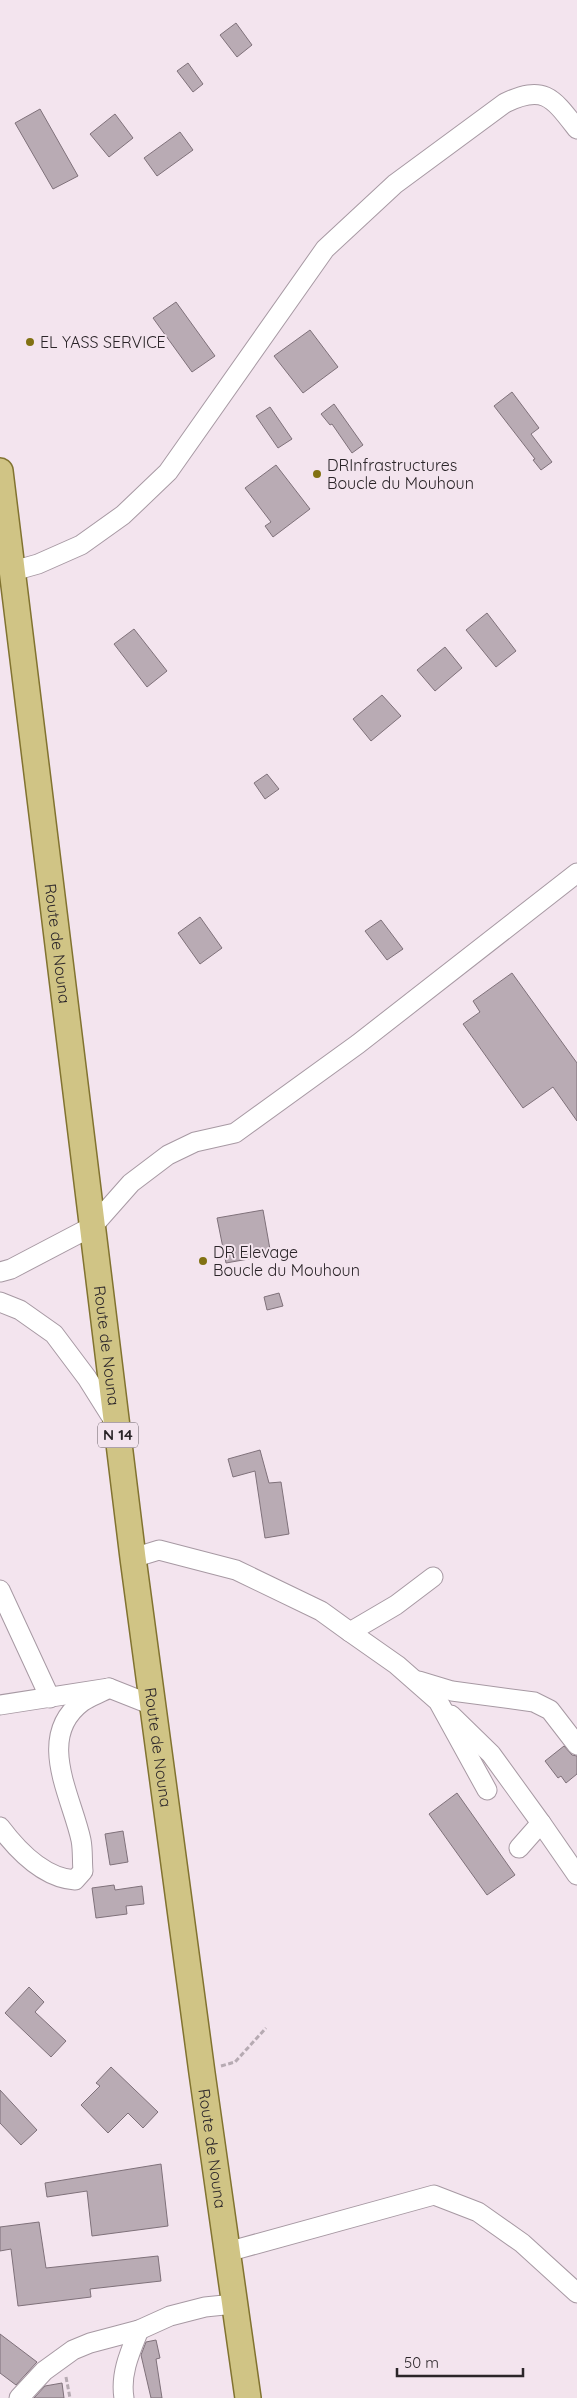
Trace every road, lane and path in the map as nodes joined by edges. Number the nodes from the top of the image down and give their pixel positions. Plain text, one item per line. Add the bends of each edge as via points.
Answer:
1 (577, 130) edge
2 (0, 471) edge
3 (13, 571) junction
4 (577, 873) edge
5 (93, 1226) junction
6 (0, 1272) edge
7 (0, 1302) edge
8 (117, 1426) junction
9 (133, 1558) junction
10 (433, 1577) dead end
11 (0, 1590) edge
12 (350, 1632) junction
13 (413, 1680) junction
14 (109, 1688) junction
15 (50, 1698) junction
16 (438, 1702) junction
17 (0, 1705) edge
18 (152, 1705) junction
19 (577, 1745) edge
20 (486, 1790) dead end
21 (540, 1823) junction
22 (0, 1827) edge
23 (519, 1848) dead end
24 (577, 1875) edge
25 (266, 2028) dead end
26 (202, 2073) junction
27 (227, 2252) junction
28 (577, 2293) edge
29 (234, 2304) junction
30 (139, 2330) junction
31 (19, 2398) edge
32 (124, 2398) edge
33 (248, 2398) edge

1 - 3 street via 553,101 543,95 522,95 504,103 395,184 326,249 168,472 123,515 81,545
2 - 3 main road, Route de Nouna / N 14
3 - 5 main road, Route de Nouna / N 14
4 - 5 street via 358,1044 235,1133 195,1142 168,1154 131,1183
5 - 6 street via 12,1269
5 - 8 main road, Route de Nouna / N 14
7 - 8 street via 20,1310 54,1334
8 - 9 main road, Route de Nouna / N 14
9 - 12 street via 159,1550 236,1570 321,1611
9 - 18 main road, Route de Nouna / N 14
10 - 12 street via 396,1605
11 - 15 street
12 - 13 street
13 - 16 street
13 - 19 street via 452,1691 534,1702 550,1710
14 - 15 street
14 - 18 street
14 - 22 street via 82,1702 66,1719 59,1737 59,1761 82,1842 83,1871 75,1880 65,1880 42,1869
15 - 17 street
16 - 20 street
16 - 21 street via 491,1754
18 - 26 main road, Route de Nouna / N 14
21 - 23 street
21 - 24 street
25 - 26 path via 235,2062
26 - 27 main road, Route de Nouna / N 14
27 - 28 street via 434,2195 478,2212 522,2243
27 - 29 main road, Route de Nouna / N 14
29 - 30 street via 170,2316
29 - 33 main road, Route de Nouna / N 14
30 - 31 street via 73,2350 44,2371
30 - 32 street via 128,2356 122,2385

